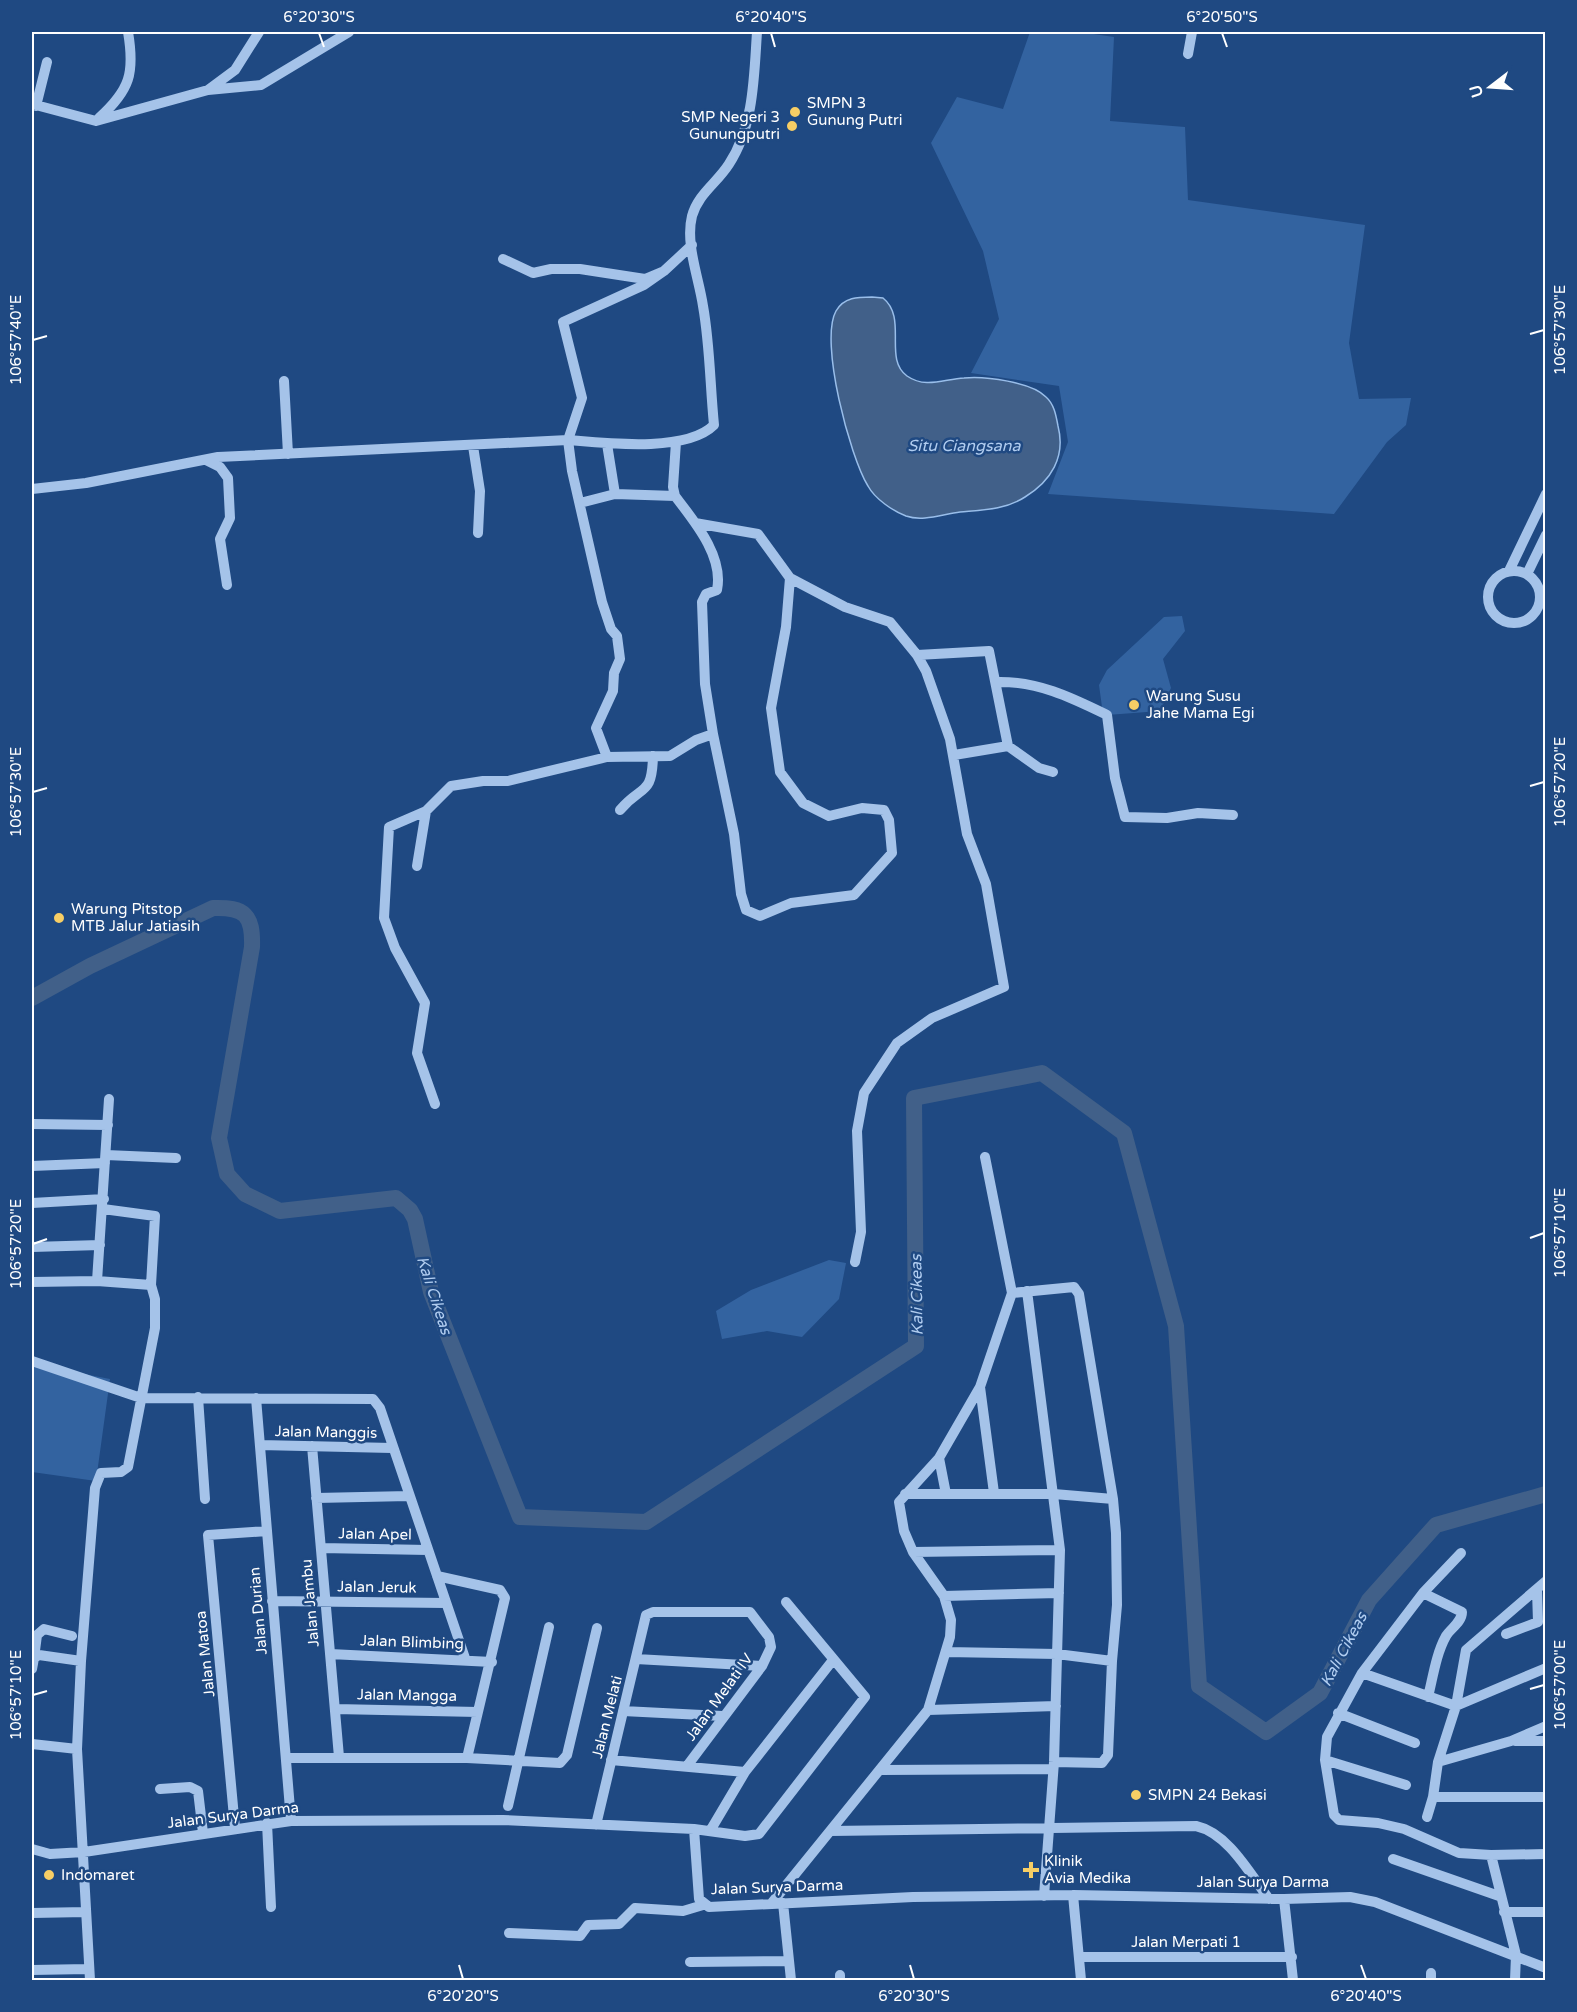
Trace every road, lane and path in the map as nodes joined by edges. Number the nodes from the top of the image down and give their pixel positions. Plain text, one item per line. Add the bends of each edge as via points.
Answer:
1 (128, 32) edge
2 (259, 32) edge
3 (349, 32) edge
4 (757, 32) edge
5 (1192, 32) edge
6 (1188, 54) dead end
7 (46, 62) dead end
8 (208, 90) junction
9 (34, 105) edge
10 (96, 120) junction
11 (692, 245) junction
12 (503, 259) dead end
13 (664, 271) junction
14 (284, 381) dead end
15 (567, 440) junction
16 (676, 441) junction
17 (608, 444) junction
18 (473, 446) junction
19 (288, 453) junction
20 (206, 460) junction
21 (32, 489) edge
22 (615, 494) junction
23 (1545, 494) edge
24 (675, 496) junction
25 (580, 503) junction
26 (695, 523) junction
27 (478, 533) dead end
28 (1545, 535) edge
29 (1509, 572) junction
30 (1527, 574) junction
31 (790, 578) junction
32 (226, 585) dead end
33 (917, 655) junction
34 (997, 682) junction
35 (713, 734) junction
36 (1008, 746) junction
37 (954, 755) junction
38 (653, 756) junction
39 (607, 758) junction
40 (1053, 772) dead end
41 (620, 810) dead end
42 (426, 811) junction
43 (1233, 815) dead end
44 (417, 866) dead end
45 (109, 1099) dead end
46 (435, 1104) dead end
47 (32, 1124) edge
48 (108, 1125) junction
49 (985, 1157) dead end
50 (176, 1158) dead end
51 (105, 1159) junction
52 (32, 1166) edge
53 (32, 1203) edge
54 (104, 1204) junction
55 (100, 1245) junction
56 (32, 1246) edge
57 (855, 1262) dead end
58 (98, 1281) junction
59 (32, 1282) edge
60 (151, 1285) junction
61 (1027, 1291) junction
62 (1012, 1293) junction
63 (32, 1361) edge
64 (980, 1387) junction
65 (198, 1396) junction
66 (141, 1398) junction
67 (256, 1398) junction
68 (260, 1445) junction
69 (312, 1446) junction
70 (392, 1448) junction
71 (939, 1458) junction
72 (994, 1493) junction
73 (905, 1494) junction
74 (946, 1494) junction
75 (1053, 1494) junction
76 (409, 1496) junction
77 (316, 1498) junction
78 (205, 1499) dead end
79 (1113, 1499) junction
80 (267, 1530) junction
81 (321, 1548) junction
82 (428, 1550) junction
83 (1060, 1550) junction
84 (913, 1552) junction
85 (1461, 1553) dead end
86 (437, 1576) junction
87 (1545, 1581) edge
88 (1537, 1590) junction
89 (1059, 1593) junction
90 (1422, 1593) junction
91 (944, 1596) junction
92 (272, 1601) junction
93 (326, 1601) junction
94 (786, 1602) dead end
95 (446, 1603) junction
96 (646, 1615) joint
97 (549, 1627) dead end
98 (597, 1628) dead end
99 (34, 1634) edge
100 (1506, 1634) dead end
101 (72, 1636) dead end
102 (946, 1652) junction
103 (330, 1654) junction
104 (1057, 1654) junction
105 (465, 1658) junction
106 (636, 1659) junction
107 (833, 1660) junction
108 (81, 1661) junction
109 (1112, 1661) junction
110 (492, 1662) junction
111 (33, 1664) edge
112 (762, 1666) junction
113 (1545, 1668) edge
114 (1362, 1673) junction
115 (1428, 1698) junction
116 (1056, 1706) junction
117 (1455, 1706) junction
118 (335, 1708) junction
119 (928, 1710) junction
120 (623, 1711) junction
121 (477, 1712) junction
122 (1338, 1713) junction
123 (722, 1716) junction
124 (1545, 1726) edge
125 (1511, 1741) junction
126 (1545, 1741) edge
127 (1415, 1743) dead end
128 (32, 1744) edge
129 (77, 1749) junction
130 (339, 1756) junction
131 (288, 1758) junction
132 (467, 1758) junction
133 (611, 1760) junction
134 (1325, 1760) junction
135 (519, 1761) junction
136 (1438, 1762) junction
137 (1053, 1765) junction
138 (687, 1766) junction
139 (881, 1770) junction
140 (746, 1772) junction
141 (1406, 1785) dead end
142 (159, 1789) dead end
143 (1433, 1797) junction
144 (1545, 1797) edge
145 (508, 1806) dead end
146 (1427, 1817) dead end
147 (291, 1821) junction
148 (267, 1823) junction
149 (596, 1825) junction
150 (1049, 1827) junction
151 (235, 1828) junction
152 (694, 1829) junction
153 (710, 1831) junction
154 (830, 1832) junction
155 (203, 1833) junction
156 (84, 1852) junction
157 (32, 1853) edge
158 (1545, 1854) edge
159 (1491, 1855) junction
160 (1393, 1859) dead end
161 (1073, 1895) junction
162 (1044, 1896) junction
163 (1499, 1896) junction
164 (1269, 1899) junction
165 (1284, 1899) junction
166 (777, 1904) junction
167 (703, 1905) junction
168 (270, 1907) dead end
169 (86, 1912) junction
170 (1504, 1912) junction
171 (1545, 1912) edge
172 (32, 1913) edge
173 (509, 1933) dead end
174 (1516, 1955) junction
175 (1080, 1957) junction
176 (1292, 1957) junction
177 (788, 1961) junction
178 (690, 1962) dead end
179 (1545, 1968) edge
180 (32, 1971) edge
181 (89, 1975) edge
182 (790, 1980) edge
183 (1081, 1980) edge
184 (1293, 1980) edge
185 (1515, 1980) edge

1 - 10 street via 133,59 126,88
2 - 8 street via 235,70
3 - 8 street via 261,85
4 - 11 street via 746,129 729,164 696,203
5 - 6 street
7 - 9 street
8 - 10 street
9 - 10 street
11 - 13 street
11 - 16 street via 704,308 714,425 708,431
12 - 13 street via 533,273 580,269 645,279
13 - 15 street via 644,285 563,322 582,398
14 - 19 street
15 - 17 street
15 - 18 street
15 - 25 street
16 - 17 street
16 - 24 street
17 - 22 street
18 - 19 street
18 - 27 street via 480,491
19 - 20 street
20 - 21 street
20 - 32 street via 220,467 228,478 230,518 220,539
22 - 24 street
22 - 25 street
23 - 29 street
24 - 26 street
25 - 39 street via 602,602 617,636 620,659 613,691 596,728
26 - 31 street via 758,534
26 - 35 street via 709,547 719,581 717,590 706,594 702,602 705,684
28 - 30 street
29 - 30 street
29 - 30 street via 1491,585 1488,596 1497,616 1514,624 1532,617 1538,609 1539,589
31 - 33 street via 845,607 890,622
31 - 35 street via 786,627 771,708 780,772 803,803 829,816 862,808 884,810 892,853 854,895 791,903 760,916 746,910
33 - 34 street via 989,651
33 - 37 street
34 - 36 street
34 - 43 street via 1042,688 1107,715 1115,778 1125,817
35 - 38 street via 670,756
36 - 37 street
36 - 40 street via 1040,768
37 - 57 street via 967,834 988,894 1004,987 932,1018 897,1043 864,1094 856,1131 861,1232
38 - 39 street
38 - 41 street via 649,787
39 - 42 street via 508,781 451,786
42 - 44 street
42 - 46 street via 389,827 384,918 395,948 425,1003 417,1053
45 - 48 street
47 - 48 street
48 - 51 street
49 - 62 street
50 - 51 street
51 - 52 street
51 - 54 street
53 - 54 street
54 - 55 street
54 - 60 street via 155,1216
55 - 56 street
55 - 58 street
58 - 59 street
58 - 60 street
60 - 66 street via 155,1328
61 - 62 street
61 - 75 street
61 - 79 street via 1074,1287 1078,1291
62 - 64 street
63 - 66 street
64 - 71 street
64 - 72 street
65 - 66 street
65 - 67 street
65 - 78 street
66 - 108 street via 128,1467 122,1472 101,1473 95,1488
67 - 68 street, Jalan Durian
67 - 70 street via 373,1399 380,1408
68 - 69 street, Jalan Manggis
68 - 80 street, Jalan Durian
69 - 70 street, Jalan Manggis
69 - 77 street, Jalan Jambu
70 - 76 street
71 - 73 street
71 - 74 street
72 - 74 street
72 - 75 street
73 - 74 street
73 - 84 street via 900,1510
75 - 79 street
75 - 83 street
76 - 77 street
76 - 82 street
77 - 81 street, Jalan Jambu
79 - 109 street via 1118,1558
80 - 92 street, Jalan Durian
80 - 151 street, Jalan Matoa via 208,1535
81 - 82 street, Jalan Apel
81 - 93 street, Jalan Jambu
82 - 86 street
83 - 84 street
83 - 89 street
84 - 91 street
85 - 90 street
86 - 95 street
86 - 110 street via 505,1594
87 - 88 street
88 - 100 street via 1538,1622
88 - 117 street via 1466,1650
89 - 91 street
89 - 104 street
90 - 114 street
90 - 115 street via 1462,1612 1439,1652
91 - 102 street via 951,1620
92 - 93 street, Jalan Jeruk
92 - 131 street, Jalan Durian
93 - 95 street, Jalan Jeruk
93 - 103 street, Jalan Jambu
94 - 107 street
95 - 105 street
96 - 106 street, Jalan Melati
96 - 112 street, Jalan Melati IV via 750,1612 772,1642
97 - 135 street
98 - 135 street via 564,1760 554,1764
99 - 101 street via 44,1629
99 - 111 street
102 - 104 street
102 - 119 street
103 - 105 street, Jalan Blimbing
103 - 118 street, Jalan Jambu
104 - 109 street
104 - 116 street
105 - 110 street, Jalan Blimbing
106 - 112 street
106 - 120 street, Jalan Melati
107 - 140 street
107 - 153 street via 863,1692 862,1703 759,1834
108 - 111 street via 39,1655
108 - 129 street
109 - 137 street via 1108,1755 1102,1763
110 - 121 street
112 - 123 street, Jalan Melati IV
113 - 117 street
114 - 115 street
114 - 122 street
115 - 117 street
116 - 119 street
116 - 137 street
117 - 136 street
118 - 121 street, Jalan Mangga
118 - 130 street, Jalan Jambu
119 - 139 street
120 - 123 street
120 - 133 street, Jalan Melati
121 - 132 street
122 - 127 street
122 - 134 street via 1327,1737
123 - 138 street, Jalan Melati IV
124 - 125 street
125 - 126 street
125 - 136 street
128 - 129 street
129 - 156 street
130 - 131 street
130 - 132 street
131 - 147 street, Jalan Durian
132 - 135 street
133 - 138 street
133 - 149 street, Jalan Melati
134 - 141 street
134 - 159 street via 1334,1815 1339,1820 1378,1823 1404,1829 1442,1848
135 - 145 street
136 - 143 street
137 - 139 street
137 - 150 street
138 - 140 street
139 - 154 street
140 - 153 street
142 - 155 street via 190,1787 198,1791
143 - 144 street
143 - 146 street
147 - 148 street, Jalan Surya Darma
147 - 149 street, Jalan Surya Darma via 503,1820
148 - 151 street, Jalan Surya Darma
148 - 168 street
149 - 152 street, Jalan Surya Darma
150 - 154 street
150 - 162 street
150 - 164 street via 1206,1828 1243,1864
151 - 155 street, Jalan Surya Darma
152 - 153 street
152 - 167 street, Jalan Surya Darma via 699,1899
154 - 166 street
155 - 156 street, Jalan Surya Darma
156 - 157 street, Jalan Surya Darma
156 - 169 street
158 - 159 street
159 - 163 street
160 - 163 street
161 - 162 street, Jalan Surya Darma
161 - 164 street, Jalan Surya Darma
161 - 175 street
162 - 166 street, Jalan Surya Darma
163 - 170 street
164 - 165 street, Jalan Surya Darma
165 - 174 street, Jalan Surya Darma via 1362,1899
165 - 176 street
166 - 167 street, Jalan Surya Darma
166 - 177 street
167 - 173 street via 683,1911 635,1908 620,1924 588,1925 580,1936
169 - 172 street
169 - 181 street
170 - 171 street
170 - 174 street
174 - 179 street, Jalan Surya Darma
174 - 185 street
175 - 176 street, Jalan Merpati 1
175 - 183 street
176 - 184 street
177 - 178 street
177 - 182 street
180 - 181 street

